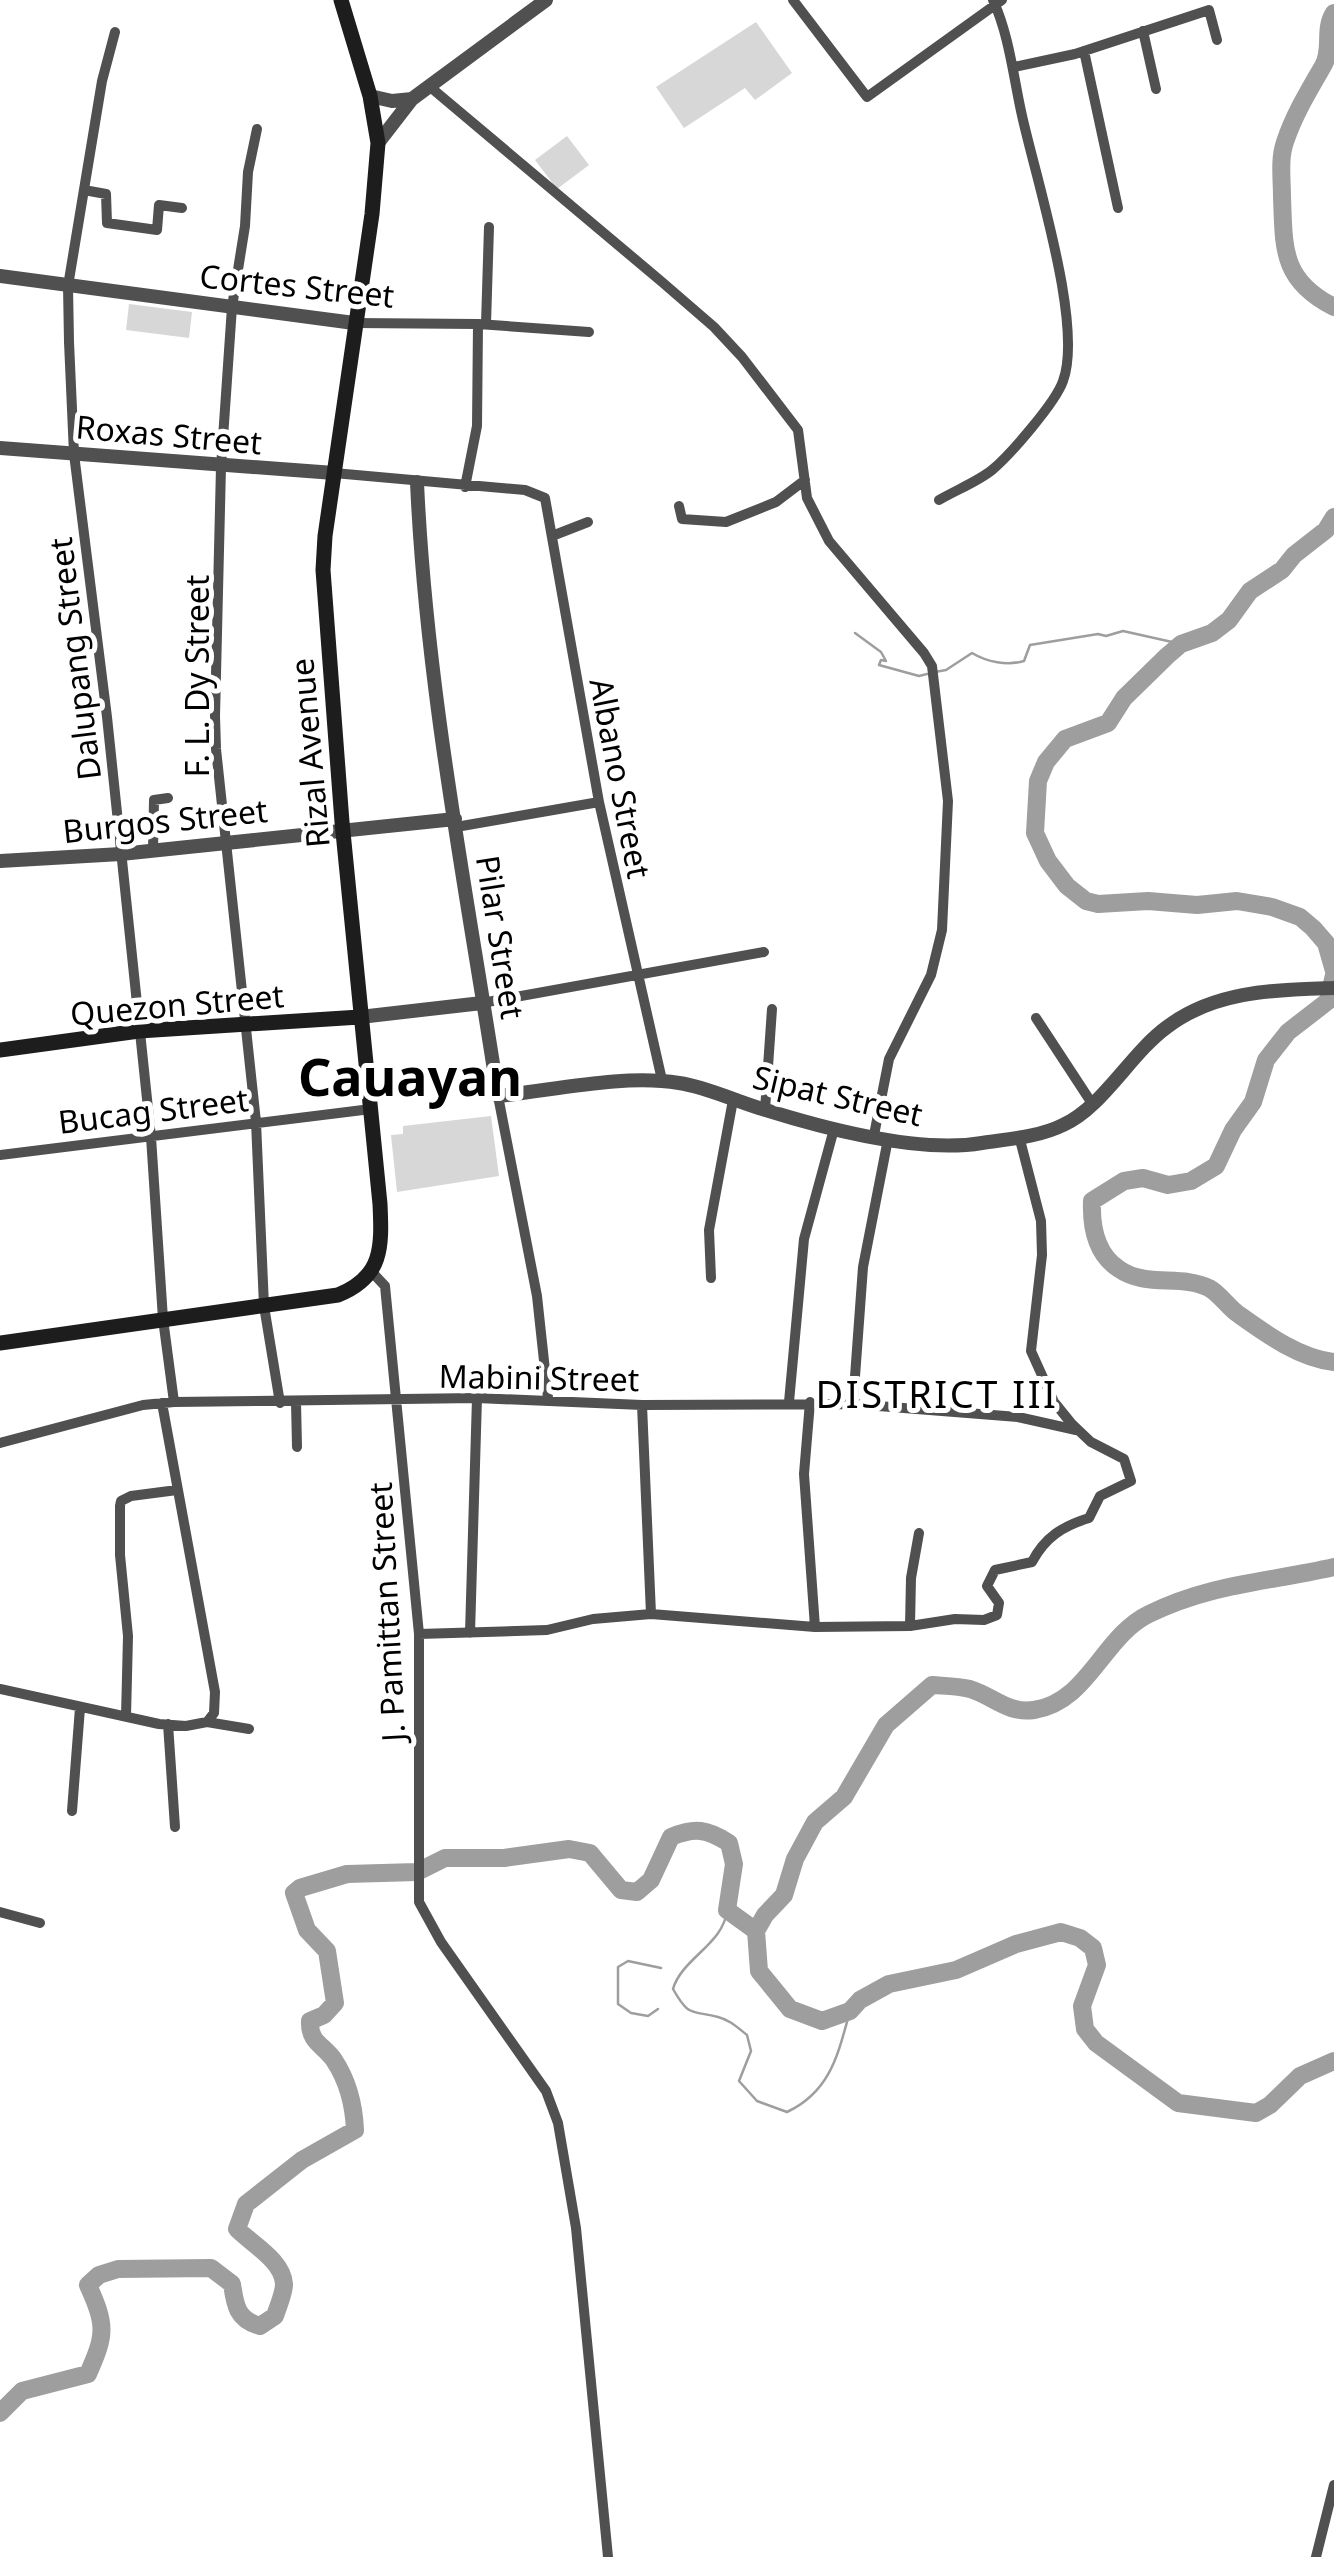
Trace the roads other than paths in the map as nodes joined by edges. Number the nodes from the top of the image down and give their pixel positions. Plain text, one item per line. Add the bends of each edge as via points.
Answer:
1 (341, 0) edge
2 (546, 0) edge
3 (794, 0) edge
4 (997, 2) edge
5 (114, 32) dead end
6 (1143, 32) junction
7 (1217, 40) dead end
8 (1084, 51) junction
9 (1014, 68) junction
10 (429, 86) junction
11 (1156, 89) dead end
12 (370, 96) junction
13 (412, 99) junction
14 (256, 129) dead end
15 (378, 143) junction
16 (84, 190) junction
17 (182, 208) dead end
18 (1118, 208) dead end
19 (489, 227) dead end
20 (0, 276) edge
21 (68, 286) junction
22 (232, 307) junction
23 (354, 323) junction
24 (482, 324) junction
25 (590, 332) dead end
26 (0, 448) edge
27 (74, 454) junction
28 (222, 467) junction
29 (334, 474) junction
30 (804, 480) junction
31 (417, 482) junction
32 (466, 487) junction
33 (939, 500) dead end
34 (680, 506) dead end
35 (588, 522) dead end
36 (552, 536) junction
37 (168, 798) dead end
38 (600, 802) junction
39 (456, 823) junction
40 (344, 830) junction
41 (228, 841) junction
42 (154, 851) junction
43 (121, 854) junction
44 (0, 861) edge
45 (764, 952) dead end
46 (640, 975) junction
47 (1334, 988) edge
48 (482, 1003) junction
49 (772, 1010) dead end
50 (360, 1017) junction
51 (1036, 1018) dead end
52 (245, 1022) junction
53 (139, 1031) junction
54 (0, 1050) edge
55 (662, 1080) junction
56 (498, 1096) junction
57 (733, 1100) junction
58 (1093, 1105) junction
59 (371, 1109) junction
60 (765, 1110) junction
61 (256, 1122) junction
62 (834, 1129) junction
63 (1018, 1136) junction
64 (881, 1137) junction
65 (151, 1138) junction
66 (0, 1155) edge
67 (371, 1271) junction
68 (711, 1278) dead end
69 (264, 1306) junction
70 (163, 1320) junction
71 (0, 1342) edge
72 (476, 1398) junction
73 (548, 1398) junction
74 (397, 1400) junction
75 (168, 1402) junction
76 (296, 1402) junction
77 (789, 1402) junction
78 (810, 1402) junction
79 (280, 1403) junction
80 (853, 1404) junction
81 (642, 1405) junction
82 (1080, 1430) junction
83 (0, 1443) edge
84 (296, 1447) dead end
85 (178, 1490) junction
86 (918, 1534) dead end
87 (651, 1614) junction
88 (815, 1626) junction
89 (910, 1626) junction
90 (419, 1634) junction
91 (470, 1634) junction
92 (0, 1689) edge
93 (80, 1708) junction
94 (126, 1716) junction
95 (207, 1722) junction
96 (168, 1724) junction
97 (249, 1729) dead end
98 (72, 1811) dead end
99 (175, 1827) dead end
100 (0, 1912) edge
101 (40, 1923) dead end
102 (1334, 2485) edge
103 (608, 2557) edge
104 (1316, 2557) edge

1 - 12 main road, Rizal Avenue
2 - 10 street
3 - 4 street via 867,97
4 - 9 street
5 - 16 street, Dalupang Street
6 - 7 street via 1208,10
6 - 8 street
6 - 11 street
8 - 9 street
8 - 18 street
9 - 33 street via 1065,302 1064,379 1000,462
10 - 13 street
10 - 30 street via 714,327 798,430
12 - 13 street
12 - 15 main road, Rizal Avenue
13 - 15 street
14 - 22 street, F. L. Dy Street
15 - 23 main road, Rizal Avenue
16 - 17 street via 106,194 106,223 157,230 159,205
16 - 21 street, Dalupang Street
19 - 24 street
20 - 21 street, Cortes Street
21 - 22 street, Cortes Street
21 - 27 street, Dalupang Street
22 - 23 street, Cortes Street
22 - 28 street, F. L. Dy Street
23 - 24 street, Cortes Street
23 - 29 main road, Rizal Avenue
24 - 25 street, Cortes Street
24 - 32 street
26 - 27 street, Roxas Street
27 - 28 street, Roxas Street
27 - 43 street, Dalupang Street
28 - 29 street, Roxas Street
28 - 41 street, F. L. Dy Street via 216,749
29 - 31 street
29 - 40 main road, Rizal Avenue via 323,570
30 - 34 street via 776,502 726,522 682,519
30 - 64 street via 829,541 924,652 934,680 948,801 942,930 930,975 889,1059
31 - 32 street
31 - 39 street, Pilar Street via 421,572
32 - 36 street, Albano Street via 533,490 547,503
35 - 36 street
36 - 38 street, Albano Street
37 - 42 street via 154,800
38 - 39 street
38 - 46 street, Albano Street
39 - 40 street, Burgos Street
39 - 48 street, Pilar Street
40 - 41 street, Burgos Street
40 - 50 main road, Rizal Avenue
41 - 42 street, Burgos Street
41 - 52 street, F. L. Dy Street
42 - 43 street, Burgos Street
43 - 44 street, Burgos Street
43 - 53 street, Dalupang Street
45 - 46 street
46 - 48 street
46 - 55 street, Albano Street
47 - 58 street, Sipat Street via 1244,994 1188,1014 1147,1044
48 - 50 street
48 - 56 street, Pilar Street
49 - 60 street
50 - 52 main road, Quezon Street
50 - 59 main road, Rizal Avenue
51 - 58 street
52 - 53 main road, Quezon Street
52 - 61 street, F. L. Dy Street
53 - 54 main road, Quezon Street
53 - 65 street, Dalupang Street
55 - 56 street, Sipat Street
55 - 57 street, Sipat Street
56 - 73 street, Pilar Street via 537,1296
57 - 60 street, Sipat Street
57 - 68 street via 709,1230
58 - 63 street, Sipat Street via 1067,1124
59 - 61 street, Bucag Street
59 - 67 main road, Rizal Avenue via 382,1235
60 - 62 street, Sipat Street
61 - 65 street, Bucag Street
61 - 69 street, F. L. Dy Street
62 - 64 street, Sipat Street
62 - 77 street via 804,1239
63 - 64 street, Sipat Street via 947,1146
63 - 82 street via 1042,1238 1031,1350 1054,1402
64 - 80 street
65 - 66 street, Bucag Street
65 - 70 street, Dalupang Street
67 - 69 main road via 338,1295
67 - 74 street via 385,1286
69 - 70 main road
69 - 79 street, F. L. Dy Street
70 - 71 main road
70 - 75 street, Dalupang Street
72 - 73 street, Mabini Street
72 - 74 street, Mabini Street
72 - 91 street
73 - 81 street, Mabini Street
74 - 76 street, Mabini Street
74 - 90 street, J. Pamittan Street
75 - 79 street, Mabini Street
75 - 83 street, Mabini Street
75 - 85 street, Dalupang Street
76 - 79 street, Mabini Street
76 - 84 street
77 - 78 street, Mabini Street
77 - 81 street, Mabini Street
78 - 80 street, Mabini Street
78 - 88 street via 804,1474
80 - 82 street, Mabini Street via 1018,1417
81 - 87 street
82 - 89 street via 1124,1459 1131,1480 1100,1496 1089,1518 1064,1525 1032,1562 995,1570 987,1586 999,1603 997,1615
85 - 94 street via 131,1496 120,1506
85 - 95 street, Dalupang Street via 215,1692
86 - 89 street
87 - 88 street
87 - 91 street
88 - 89 street
90 - 91 street
90 - 103 street, J. Pamittan Street via 417,1882 423,1913 546,2091 558,2123 576,2228
92 - 93 street
93 - 94 street
93 - 98 street
94 - 96 street
95 - 96 street
95 - 97 street
96 - 99 street
100 - 101 street
102 - 104 street

